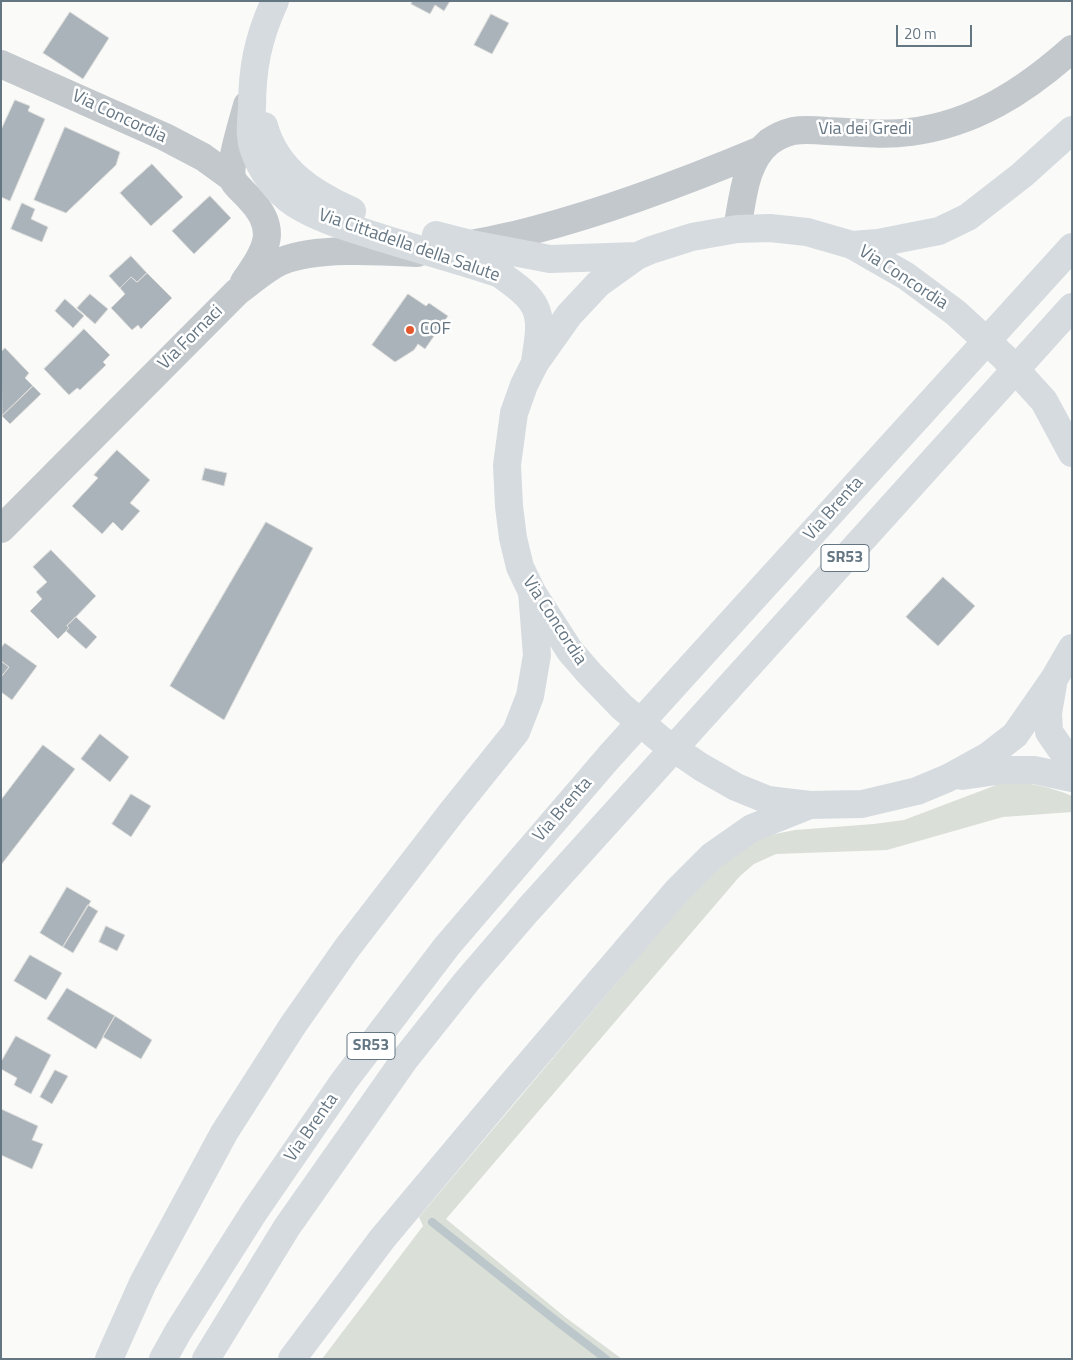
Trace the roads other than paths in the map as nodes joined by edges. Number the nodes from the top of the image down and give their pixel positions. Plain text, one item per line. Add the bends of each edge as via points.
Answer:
1 (275, 1) edge
2 (1072, 49) edge
3 (1, 64) edge
4 (252, 82) junction
5 (1072, 130) edge
6 (761, 150) junction
7 (232, 178) junction
8 (737, 229) junction
9 (471, 244) junction
10 (852, 245) junction
11 (1072, 247) edge
12 (431, 254) junction
13 (637, 256) junction
14 (237, 292) junction
15 (1072, 308) edge
16 (535, 363) junction
17 (1072, 453) edge
18 (1, 530) edge
19 (532, 592) junction
20 (1072, 648) edge
21 (1054, 678) junction
22 (1072, 765) edge
23 (948, 778) junction
24 (1072, 778) edge
25 (810, 805) junction
26 (108, 1359) edge
27 (163, 1359) edge
28 (206, 1359) edge
29 (292, 1359) edge

1 - 4 main road, Via Cittadella della Salute via 259,44
2 - 6 street, Via dei Gredi via 1015,94 967,118 908,132 794,131 771,141
3 - 7 street, Via Concordia via 165,137 203,157
4 - 7 street
4 - 9 main road, Via Cittadella della Salute via 272,148 285,167 312,190 329,201 378,220
4 - 12 main road, Via Cittadella della Salute via 251,139 259,163 280,191 294,203 340,225
5 - 10 main road via 968,217 938,230
6 - 8 street, Via dei Gredi via 746,181
6 - 9 street, Via dei Gredi via 616,206
7 - 14 street, Via Concordia via 261,212 268,234 261,256
8 - 10 main road, Via Concordia via 807,232
8 - 13 main road, Via Concordia via 692,237
9 - 13 main road, Via Cittadella della Salute via 550,259
10 - 17 main road, Via Concordia via 906,276 956,313 1004,356 1044,401
11 - 27 main road, Via Brenta / SR53 via 609,757 447,946 344,1081 254,1212
12 - 14 street, Via Fornaci via 320,252 276,264
12 - 16 main road, Via Cittadella della Salute via 500,274 520,289 535,306 539,326
13 - 16 main road, Via Concordia via 598,284 569,315
14 - 18 street, Via Fornaci
15 - 28 main road, Via Brenta / SR53 via 467,981 405,1059 287,1227
16 - 19 main road, Via Concordia via 514,413 507,465 513,538 520,567
19 - 25 main road, Via Concordia via 570,651 622,707 660,740 736,787 768,800
19 - 26 main road via 538,655 530,696 516,732 353,940 292,1024 224,1133 143,1283
20 - 21 main road, Via Concordia
21 - 22 main road via 1048,713 1049,732
21 - 23 main road, Via Concordia via 1015,734 988,756
23 - 24 main road via 1004,770 1034,770
23 - 25 main road, Via Concordia via 917,790 862,804
25 - 29 main road via 752,828 712,856 676,892 389,1232

